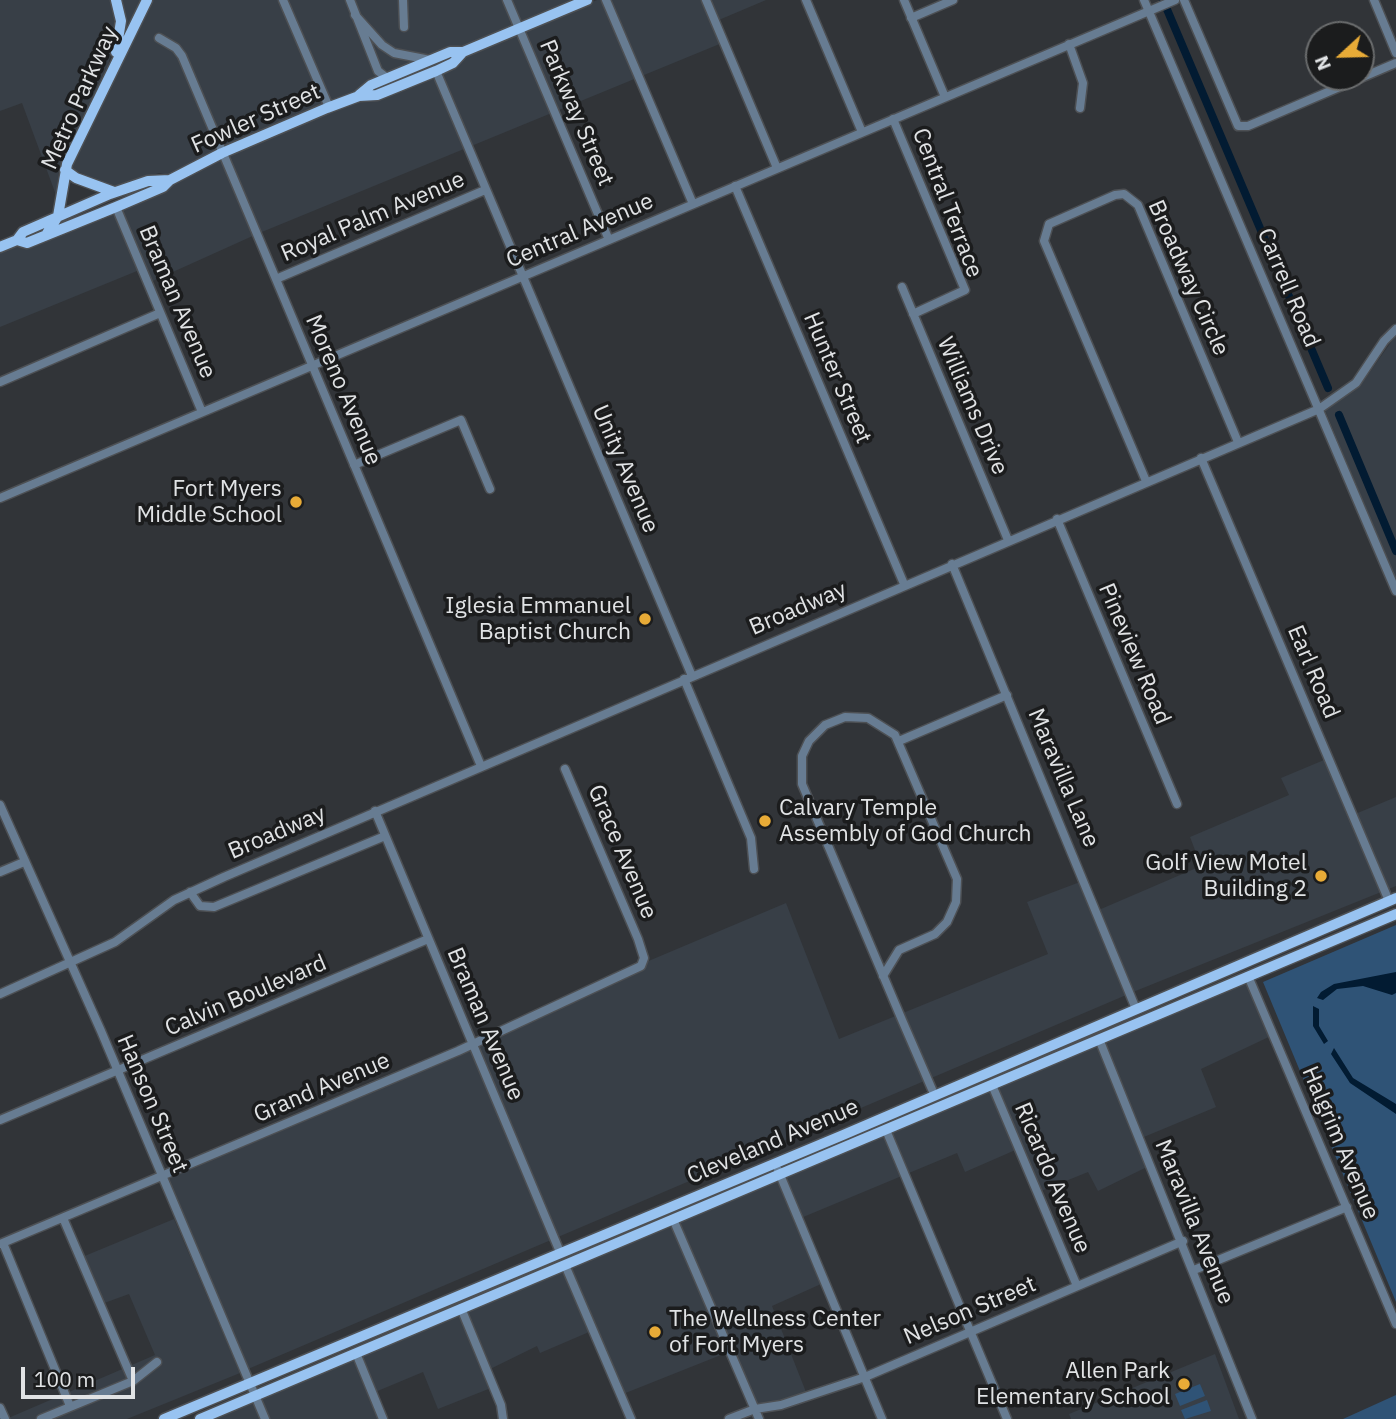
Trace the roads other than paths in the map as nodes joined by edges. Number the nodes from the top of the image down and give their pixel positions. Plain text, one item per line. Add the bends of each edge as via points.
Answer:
1 (116, 0) edge
2 (147, 0) edge
3 (283, 0) edge
4 (350, 0) edge
5 (403, 0) edge
6 (507, 0) edge
7 (587, 0) edge
8 (606, 0) edge
9 (706, 0) edge
10 (806, 0) edge
11 (904, 0) edge
12 (953, 0) edge
13 (1144, 0) edge
14 (1174, 0) edge
15 (1184, 0) edge
16 (1374, 0) edge
17 (1152, 9) junction
18 (355, 15) junction
19 (911, 18) junction
20 (404, 27) dead end
21 (519, 29) junction
22 (159, 38) dead end
23 (1069, 44) junction
24 (463, 52) junction
25 (1396, 53) edge
26 (432, 60) junction
27 (1396, 63) edge
28 (112, 69) junction
29 (436, 71) junction
30 (387, 78) junction
31 (395, 88) junction
32 (359, 96) junction
33 (945, 97) junction
34 (329, 107) junction
35 (1080, 108) dead end
36 (893, 119) junction
37 (862, 132) junction
38 (222, 153) junction
39 (777, 168) junction
40 (65, 170) junction
41 (164, 179) junction
42 (734, 186) junction
43 (485, 190) junction
44 (115, 192) junction
45 (693, 204) junction
46 (116, 207) junction
47 (58, 216) junction
48 (45, 236) junction
49 (17, 240) junction
50 (609, 240) junction
51 (0, 247) edge
52 (522, 277) junction
53 (276, 279) junction
54 (902, 287) dead end
55 (160, 313) junction
56 (913, 314) junction
57 (1396, 330) edge
58 (312, 365) junction
59 (0, 382) edge
60 (1319, 409) junction
61 (202, 412) junction
62 (1238, 442) junction
63 (1200, 458) junction
64 (354, 465) junction
65 (1146, 481) junction
66 (490, 489) dead end
67 (0, 498) edge
68 (1057, 519) junction
69 (1008, 540) junction
70 (952, 564) junction
71 (904, 584) junction
72 (1396, 591) edge
73 (688, 678) junction
74 (1007, 695) junction
75 (899, 741) junction
76 (481, 766) junction
77 (565, 769) dead end
78 (1177, 804) dead end
79 (0, 805) edge
80 (375, 811) junction
81 (384, 836) junction
82 (24, 862) junction
83 (754, 869) dead end
84 (0, 872) edge
85 (190, 892) junction
86 (1392, 900) edge
87 (1396, 914) edge
88 (428, 939) junction
89 (1274, 951) junction
90 (641, 952) joint
91 (70, 963) junction
92 (883, 976) junction
93 (1248, 976) junction
94 (0, 994) edge
95 (1136, 1009) junction
96 (1111, 1034) junction
97 (1099, 1040) junction
98 (473, 1045) junction
99 (117, 1070) junction
100 (992, 1085) junction
101 (934, 1094) junction
102 (0, 1120) edge
103 (886, 1130) junction
104 (774, 1162) junction
105 (779, 1175) junction
106 (161, 1177) junction
107 (1347, 1207) junction
108 (63, 1217) junction
109 (673, 1219) junction
110 (589, 1241) junction
111 (1183, 1241) junction
112 (1, 1244) edge
113 (560, 1252) junction
114 (565, 1265) junction
115 (1194, 1270) junction
116 (537, 1277) junction
117 (1077, 1286) junction
118 (461, 1308) junction
119 (1396, 1324) edge
120 (970, 1332) junction
121 (356, 1353) junction
122 (157, 1362) dead end
123 (865, 1377) junction
124 (133, 1381) junction
125 (250, 1384) junction
126 (255, 1396) junction
127 (501, 1405) junction
128 (70, 1406) junction
129 (0, 1408) edge
130 (755, 1409) junction
131 (5, 1419) edge
132 (41, 1419) edge
133 (164, 1419) edge
134 (201, 1419) edge
135 (265, 1419) edge
136 (383, 1419) edge
137 (503, 1419) edge
138 (512, 1419) edge
139 (631, 1419) edge
140 (729, 1419) edge
141 (759, 1419) edge
142 (882, 1419) edge
143 (1007, 1419) edge
144 (1252, 1419) edge

1 - 28 main road via 120,30
2 - 28 main road, Metro Parkway
3 - 34 street
4 - 18 street
5 - 20 street
6 - 21 street, Parkway Street
7 - 21 main road, Fowler Street
8 - 45 street
9 - 39 street
10 - 37 street
11 - 19 street
12 - 19 street
13 - 17 street, Carrell Road
14 - 17 street, Central Avenue
15 - 27 street via 1238,126 1248,126
16 - 25 street
17 - 23 street, Central Avenue
17 - 60 street, Carrell Road
18 - 26 street via 394,53
18 - 30 street via 378,71
19 - 33 street
21 - 24 main road, Fowler Street
21 - 50 street, Parkway Street
22 - 38 street, Moreno Avenue via 181,56
23 - 33 street, Central Avenue
23 - 35 street via 1083,83
24 - 26 main road, Fowler Street
24 - 29 main road, Fowler Street
26 - 30 main road, Fowler Street
28 - 40 main road, Metro Parkway
29 - 31 main road, Fowler Street
29 - 43 street, Unity Avenue
30 - 31 main road
30 - 32 main road, Fowler Street
31 - 32 main road, Fowler Street
32 - 34 main road, Fowler Street
33 - 36 street, Central Avenue
34 - 38 main road, Fowler Street
36 - 37 street, Central Avenue
36 - 56 street, Central Terrace via 965,290
37 - 39 street, Central Avenue
38 - 41 main road, Fowler Street
38 - 53 street, Moreno Avenue
39 - 42 street, Central Avenue
40 - 44 main road
40 - 47 main road, Metro Parkway
41 - 44 main road, Fowler Street
41 - 46 main road, Fowler Street via 163,187
42 - 45 street, Central Avenue
42 - 71 street, Hunter Street
43 - 52 street, Unity Avenue
43 - 53 street, Royal Palm Avenue
44 - 47 main road, Fowler Street
45 - 50 street, Central Avenue
46 - 48 main road, Fowler Street
46 - 55 street, Braman Avenue
47 - 48 main road
47 - 49 main road, Fowler Street via 23,232
48 - 49 main road, Fowler Street via 27,243
49 - 51 main road, Fowler Street
50 - 52 street, Central Avenue
52 - 58 street, Central Avenue
52 - 73 street, Unity Avenue
53 - 58 street, Moreno Avenue
54 - 56 street, Williams Drive
55 - 59 street
55 - 61 street, Braman Avenue
56 - 69 street, Williams Drive
57 - 60 street, Broadway via 1356,383
58 - 61 street, Central Avenue
58 - 64 street, Moreno Avenue
60 - 62 street, Broadway
60 - 72 street, Carrell Road
61 - 67 street, Central Avenue
62 - 63 street, Broadway
62 - 65 street, Broadway Circle via 1132,198 1115,195 1057,220 1045,232 1044,241
63 - 65 street, Broadway
63 - 86 street, Earl Road
64 - 66 street via 461,420
64 - 76 street, Moreno Avenue
65 - 68 street, Broadway
68 - 69 street, Broadway
68 - 78 street, Pineview Road
69 - 70 street, Broadway
70 - 71 street, Broadway
70 - 74 street, Maravilla Lane
71 - 73 street, Broadway
73 - 76 street, Broadway
73 - 83 street, Unity Avenue via 751,838
74 - 75 street
74 - 95 street, Maravilla Lane
75 - 92 street via 958,887 954,909 944,926 899,950
75 - 92 street via 875,721 845,717 828,722 815,733 801,766 805,792
76 - 80 street, Broadway
77 - 90 street, Grace Avenue
79 - 82 street, Hanson Street
80 - 81 street, Braman Avenue
80 - 85 street, Broadway
81 - 85 street, Broadway via 214,907 200,906
81 - 88 street, Braman Avenue
82 - 84 street
82 - 91 street, Hanson Street
85 - 91 street, Broadway via 115,942
86 - 89 main road, Cleveland Avenue
87 - 93 main road, Cleveland Avenue
88 - 98 street, Braman Avenue
88 - 99 street, Calvin Boulevard
89 - 93 main road
89 - 95 main road, Cleveland Avenue
90 - 98 street, Grand Avenue via 641,966 633,972
91 - 94 street, Broadway
91 - 99 street, Hanson Street
92 - 101 street
93 - 96 main road, Cleveland Avenue
93 - 107 street, Halgrim Avenue
95 - 96 main road
95 - 101 main road, Cleveland Avenue
96 - 97 main road, Cleveland Avenue
97 - 100 main road, Cleveland Avenue
97 - 111 street, Maravilla Avenue
98 - 106 street, Grand Avenue
98 - 113 street, Braman Avenue
99 - 102 street, Calvin Boulevard
99 - 106 street, Hanson Street
100 - 103 main road, Cleveland Avenue
100 - 117 street, Ricardo Avenue
101 - 104 main road, Cleveland Avenue
103 - 105 main road, Cleveland Avenue
103 - 120 street
104 - 105 street
104 - 110 main road, Cleveland Avenue
105 - 109 main road, Cleveland Avenue
105 - 123 street
106 - 108 street, Grand Avenue
106 - 125 street, Hanson Street
107 - 115 street
107 - 119 street, Halgrim Avenue
108 - 112 street, Grand Avenue
108 - 124 street
109 - 114 main road, Cleveland Avenue
109 - 130 street
110 - 113 main road, Cleveland Avenue
110 - 114 main road
111 - 115 street, Maravilla Avenue
111 - 117 street, Nelson Street
112 - 128 street
113 - 116 main road
113 - 125 main road, Cleveland Avenue
114 - 116 main road, Cleveland Avenue
114 - 139 street
115 - 144 street, Maravilla Avenue
116 - 118 main road, Cleveland Avenue
117 - 120 street, Nelson Street
118 - 121 main road, Cleveland Avenue
118 - 127 street
120 - 123 street, Nelson Street
120 - 143 street
121 - 126 main road, Cleveland Avenue
121 - 136 street
122 - 124 street
123 - 130 street, Nelson Street
123 - 142 street
124 - 128 street
125 - 126 street, Hanson Street
125 - 133 main road, Cleveland Avenue
126 - 134 main road, Cleveland Avenue
126 - 135 street, Hanson Street
127 - 137 street
127 - 138 street
128 - 132 street
129 - 131 street
130 - 140 street, Nelson Street
130 - 141 street

